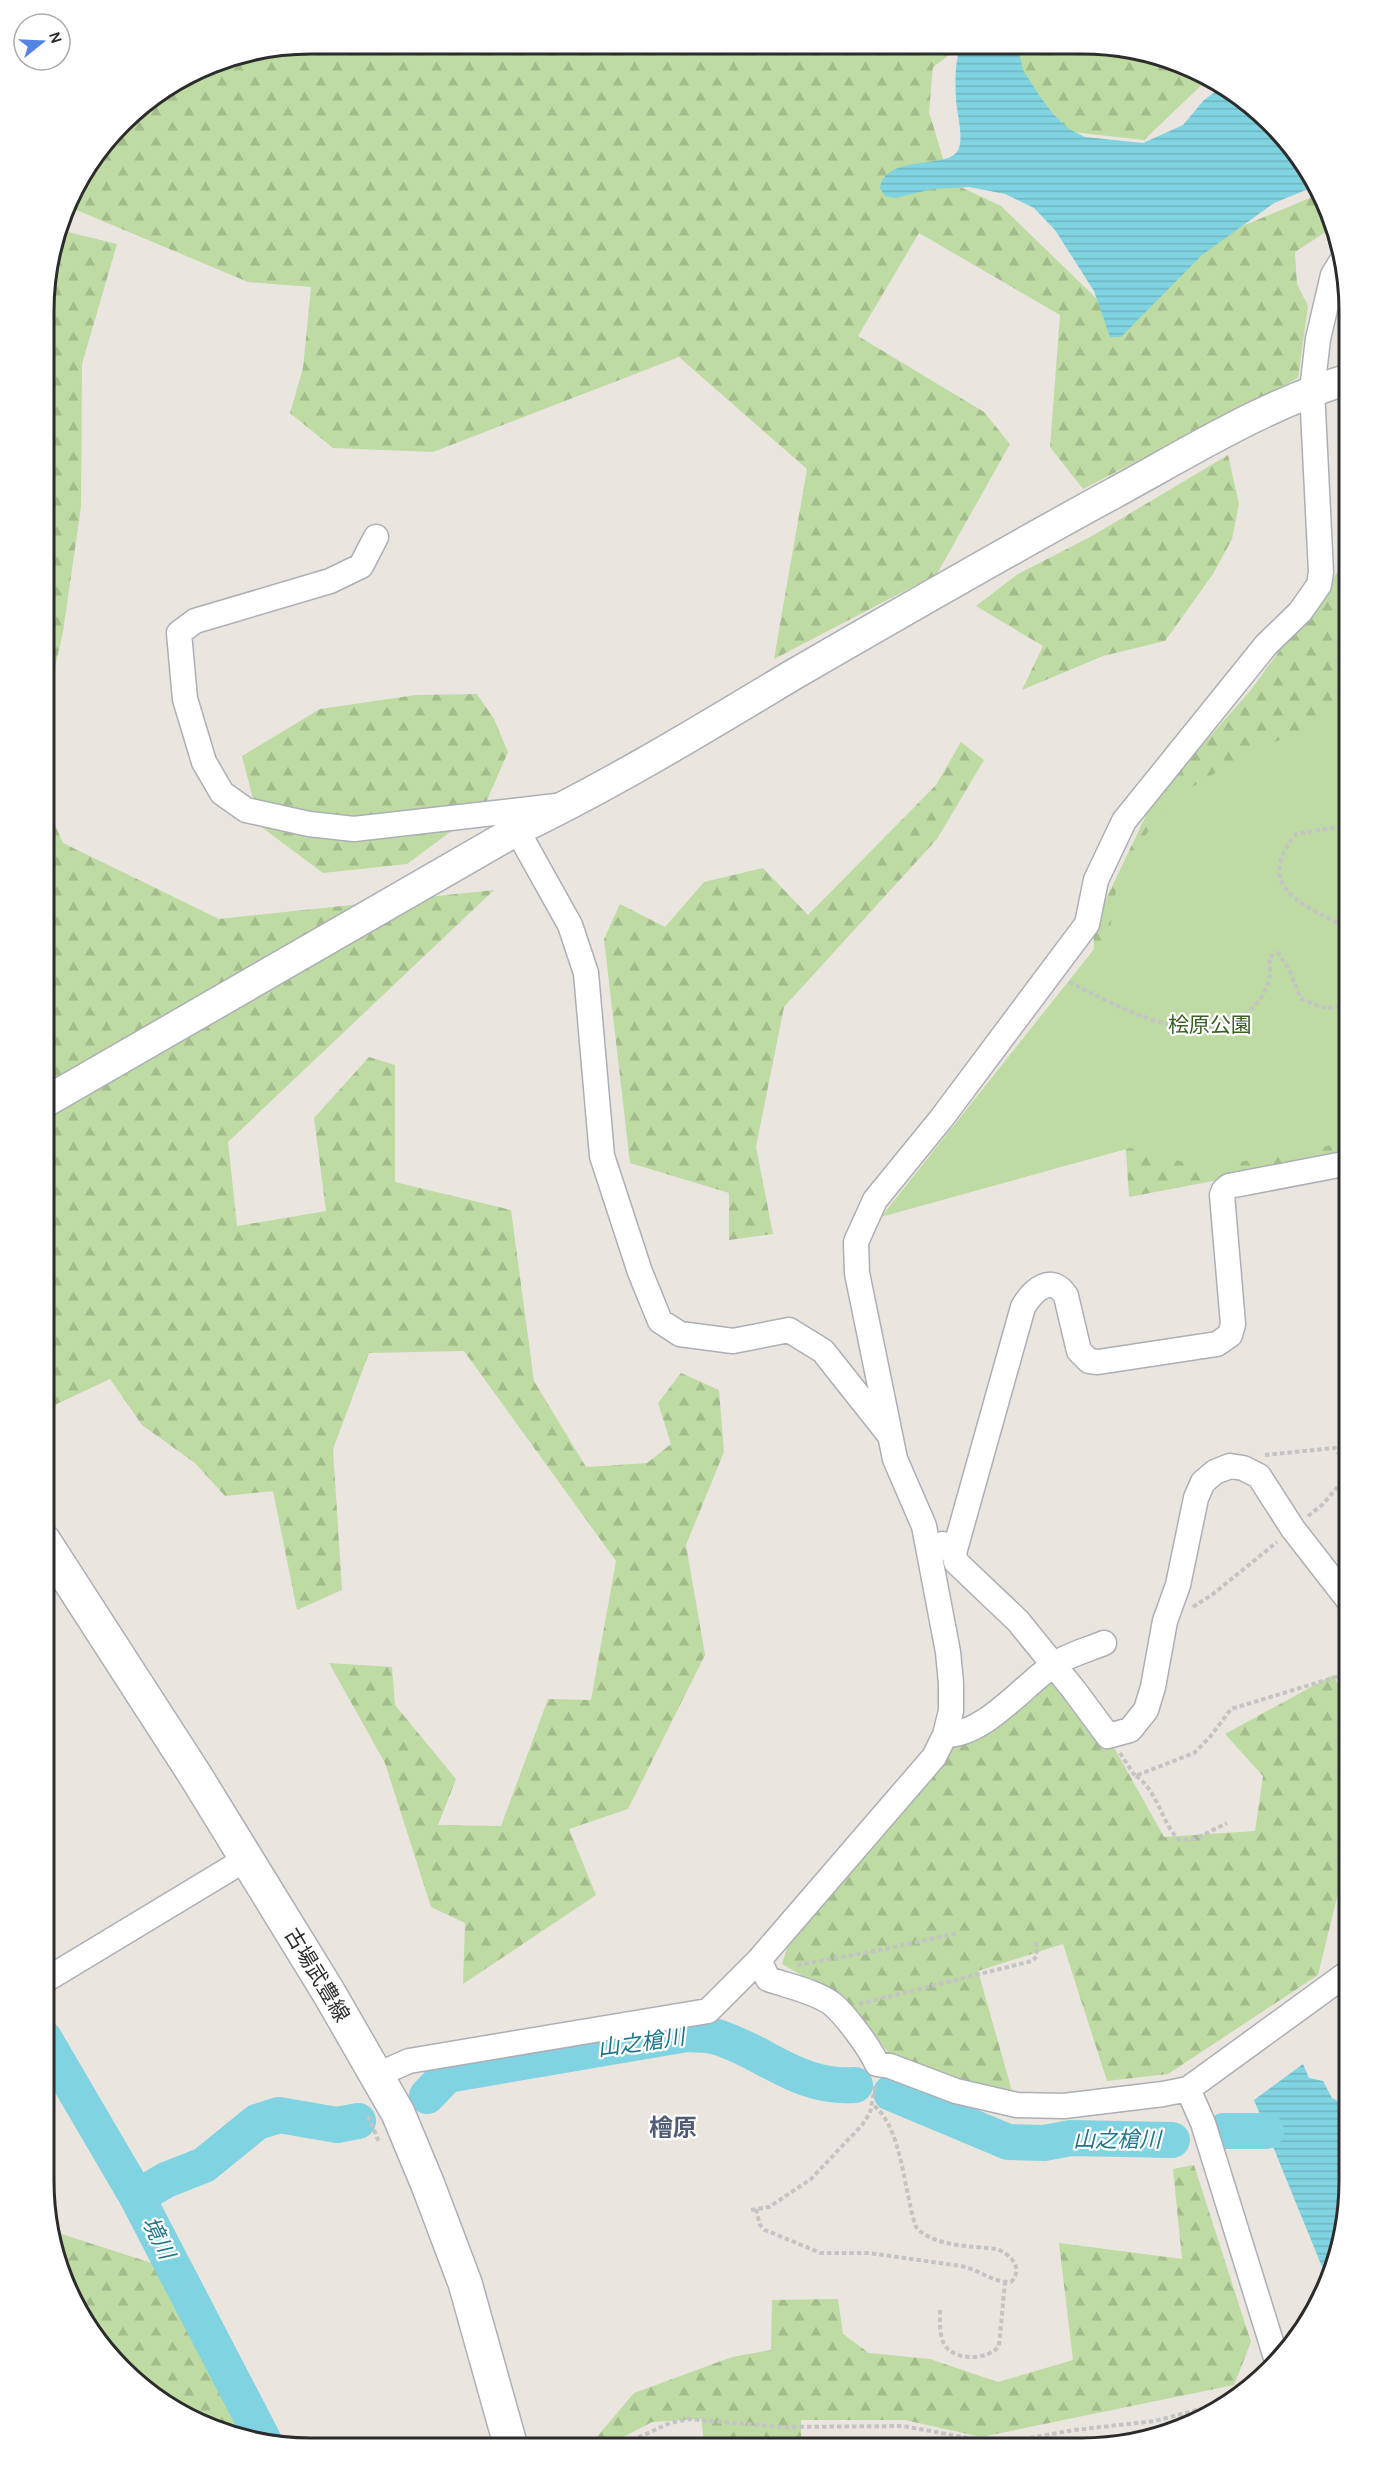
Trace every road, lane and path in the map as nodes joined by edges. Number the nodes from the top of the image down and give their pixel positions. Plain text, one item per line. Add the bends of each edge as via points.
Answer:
1 (1336, 270) edge
2 (1339, 382) edge
3 (1312, 390) junction
4 (376, 537) dead end
5 (570, 804) junction
6 (1339, 827) edge
7 (517, 830) junction
8 (1339, 924) edge
9 (1049, 972) junction
10 (1339, 1005) edge
11 (54, 1097) edge
12 (1339, 1165) edge
13 (891, 1438) junction
14 (1339, 1454) edge
15 (1230, 1466) junction
16 (1339, 1486) edge
17 (924, 1526) junction
18 (1293, 1528) junction
19 (54, 1557) edge
20 (955, 1558) junction
21 (1339, 1588) edge
22 (939, 1607) junction
23 (1165, 1621) junction
24 (1104, 1643) dead end
25 (1054, 1664) junction
26 (1339, 1676) edge
27 (945, 1735) junction
28 (1108, 1736) junction
29 (1135, 1776) junction
30 (1227, 1823) dead end
31 (246, 1859) junction
32 (958, 1933) dead end
33 (1036, 1941) dead end
34 (759, 1960) junction
35 (795, 1965) dead end
36 (54, 1975) edge
37 (1339, 1979) edge
38 (838, 2012) junction
39 (877, 2064) junction
40 (377, 2075) junction
41 (1188, 2089) junction
42 (873, 2104) junction
43 (367, 2115) dead end
44 (381, 2146) dead end
45 (1005, 2282) junction
46 (940, 2310) dead end
47 (1274, 2351) edge
48 (1199, 2409) edge
49 (508, 2438) edge
50 (638, 2438) edge
51 (968, 2438) edge
52 (1030, 2438) edge

1 - 3 street via 1318,339
2 - 3 street
3 - 5 street via 1265,411 1069,517
3 - 9 street via 1319,585 1124,821 1096,880 1087,924
4 - 5 street via 360,566 330,581 195,621 179,633 185,699 204,762 222,793 246,810 354,829
5 - 7 street
6 - 8 path via 1296,834 1283,850 1278,870 1289,896
7 - 11 street
7 - 13 street via 570,925 586,973 602,1156 660,1321 680,1334 733,1341 789,1330 823,1351
9 - 10 path via 1154,1022 1205,1029 1231,1024 1251,1009 1271,978 1269,957 1278,953 1301,999 1327,1009
9 - 13 street via 941,1119 875,1200 856,1242 857,1273
12 - 20 street via 1224,1190 1233,1324 1230,1335 1217,1344 1098,1362 1089,1360 1079,1351 1063,1290 1043,1285 1030,1296 1023,1307
13 - 17 street via 895,1459
14 - 15 path via 1335,1448 1236,1460
15 - 18 street via 1259,1476
15 - 23 street via 1203,1482 1196,1498 1178,1585
16 - 18 path via 1322,1506
17 - 20 street
17 - 22 street
18 - 21 street
18 - 23 path via 1213,1594 1172,1621
19 - 31 main road, 古場武豊線
20 - 22 street via 949,1591
20 - 25 street via 1018,1621
22 - 27 street via 951,1683 951,1711
23 - 28 street via 1146,1710 1130,1730
24 - 25 street
25 - 27 street via 967,1732
25 - 28 street
26 - 29 path via 1231,1709 1194,1753
27 - 34 street via 934,1757
28 - 29 path
29 - 30 path via 1144,1782 1179,1840 1195,1839
31 - 36 street
31 - 40 main road, 古場武豊線
32 - 35 path
33 - 38 path via 1037,1956 1032,1961
34 - 38 street via 768,1979 831,2003
34 - 40 street via 708,2011 409,2061
37 - 41 street
38 - 39 street
39 - 41 street via 956,2091 1017,2105 1064,2106
39 - 42 path
40 - 49 main road, 古場武豊線 via 402,2124 465,2283
41 - 47 street via 1203,2123
42 - 45 path via 893,2135 921,2233 940,2241 1006,2253 1017,2270 1016,2277
42 - 45 path via 862,2125 811,2179 769,2207 754,2210 760,2225 821,2253 869,2253 974,2268
43 - 44 path
45 - 46 path via 999,2346 985,2357 966,2356 948,2348 941,2333
48 - 52 path via 1155,2421
50 - 51 path via 689,2419 782,2427 903,2426

